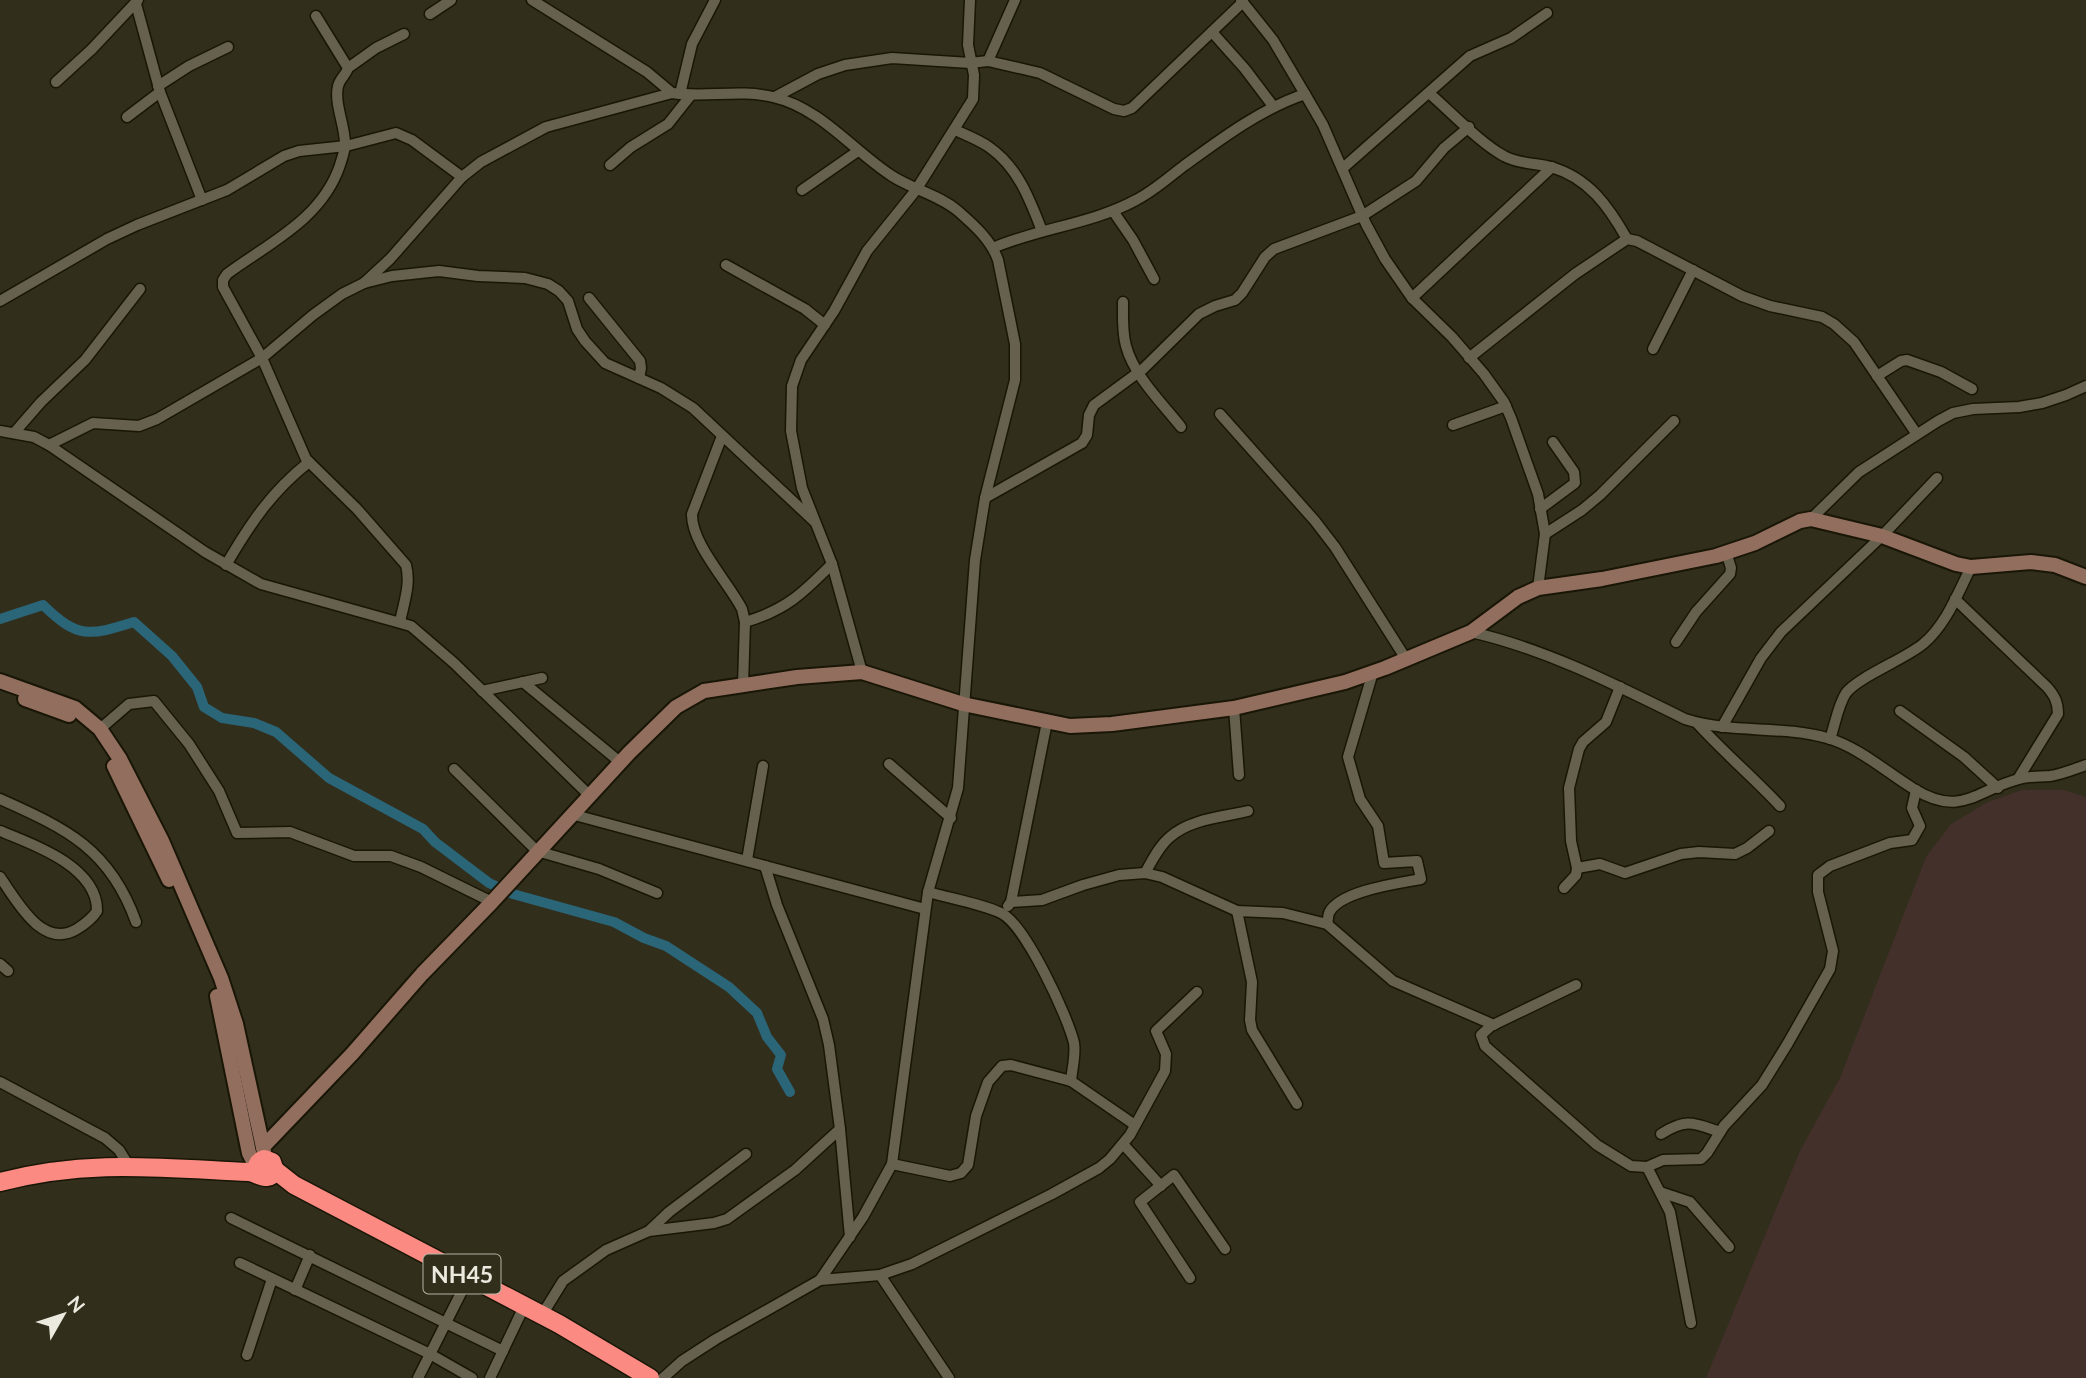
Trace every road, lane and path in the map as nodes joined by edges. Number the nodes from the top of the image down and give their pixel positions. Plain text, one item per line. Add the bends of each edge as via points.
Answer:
1 (451, 0) edge
2 (532, 0) edge
3 (715, 0) edge
4 (970, 0) edge
5 (1015, 0) edge
6 (1242, 1) edge
7 (137, 2) edge
8 (1547, 13) dead end
9 (430, 14) dead end
10 (316, 16) dead end
11 (1212, 32) junction
12 (404, 34) dead end
13 (228, 47) dead end
14 (988, 61) junction
15 (970, 63) junction
16 (348, 68) junction
17 (56, 82) dead end
18 (159, 89) junction
19 (1429, 93) junction
20 (681, 94) junction
21 (1305, 94) junction
22 (775, 97) junction
23 (1273, 106) junction
24 (127, 117) dead end
25 (1469, 127) junction
26 (955, 130) junction
27 (346, 146) junction
28 (858, 150) junction
29 (610, 165) dead end
30 (1552, 167) junction
31 (1343, 168) junction
32 (463, 177) junction
33 (802, 190) dead end
34 (916, 190) junction
35 (202, 200) junction
36 (1113, 211) junction
37 (1362, 216) junction
38 (1042, 231) junction
39 (1628, 239) junction
40 (993, 248) junction
41 (726, 265) dead end
42 (1693, 270) junction
43 (1154, 279) dead end
44 (364, 283) junction
45 (140, 289) dead end
46 (589, 298) dead end
47 (1412, 298) junction
48 (0, 301) edge
49 (1123, 302) dead end
50 (825, 325) junction
51 (1653, 349) dead end
52 (262, 358) junction
53 (1469, 358) junction
54 (1139, 372) junction
55 (1877, 376) junction
56 (639, 378) junction
57 (2086, 386) edge
58 (1972, 389) dead end
59 (1506, 406) junction
60 (1220, 414) dead end
61 (1674, 421) dead end
62 (1453, 425) dead end
63 (1181, 427) dead end
64 (0, 431) edge
65 (14, 433) junction
66 (1916, 433) junction
67 (722, 436) junction
68 (1553, 442) dead end
69 (49, 445) junction
70 (309, 462) junction
71 (1937, 478) dead end
72 (985, 498) junction
73 (1540, 509) junction
74 (1811, 519) junction
75 (814, 521) junction
76 (1545, 534) junction
77 (1882, 536) junction
78 (1726, 552) junction
79 (226, 565) junction
80 (832, 565) junction
81 (1971, 567) junction
82 (2084, 573) edge
83 (1538, 588) junction
84 (1955, 599) junction
85 (400, 622) junction
86 (745, 622) junction
87 (1471, 632) junction
88 (1676, 642) dead end
89 (1406, 659) junction
90 (862, 672) junction
91 (1373, 672) junction
92 (542, 678) dead end
93 (0, 681) edge
94 (523, 682) junction
95 (743, 685) junction
96 (1620, 687) junction
97 (0, 690) edge
98 (482, 691) junction
99 (963, 704) junction
100 (1234, 708) junction
101 (1900, 711) dead end
102 (1047, 722) junction
103 (1697, 723) junction
104 (1721, 727) junction
105 (100, 730) junction
106 (1830, 738) junction
107 (620, 762) junction
108 (890, 764) dead end
109 (2086, 765) edge
110 (763, 766) dead end
111 (454, 769) dead end
112 (1239, 775) dead end
113 (2018, 779) junction
114 (1998, 788) junction
115 (1916, 790) junction
116 (589, 795) junction
117 (0, 799) edge
118 (1780, 806) dead end
119 (1248, 811) dead end
120 (571, 814) junction
121 (951, 818) junction
122 (0, 831) edge
123 (1769, 831) dead end
124 (537, 851) junction
125 (747, 860) junction
126 (765, 866) junction
127 (1577, 868) junction
128 (1145, 873) junction
129 (0, 877) edge
130 (1564, 888) dead end
131 (928, 892) junction
132 (657, 893) dead end
133 (1011, 901) junction
134 (492, 902) junction
135 (925, 909) junction
136 (1237, 911) junction
137 (1004, 913) junction
138 (136, 922) dead end
139 (1327, 924) junction
140 (1576, 985) dead end
141 (1197, 992) dead end
142 (1494, 1025) junction
143 (1071, 1081) junction
144 (0, 1082) edge
145 (1297, 1104) dead end
146 (1135, 1125) junction
147 (840, 1129) junction
148 (1720, 1132) junction
149 (1661, 1134) dead end
150 (1123, 1144) junction
151 (746, 1154) dead end
152 (891, 1164) junction
153 (129, 1166) junction
154 (264, 1166) junction
155 (1647, 1167) junction
156 (0, 1182) edge
157 (1161, 1186) junction
158 (1660, 1192) junction
159 (231, 1218) dead end
160 (649, 1231) junction
161 (850, 1238) junction
162 (1729, 1247) dead end
163 (1225, 1249) dead end
164 (310, 1255) junction
165 (240, 1263) dead end
166 (880, 1275) junction
167 (1190, 1278) dead end
168 (272, 1279) junction
169 (820, 1280) junction
170 (464, 1287) junction
171 (295, 1290) junction
172 (520, 1315) junction
173 (541, 1315) junction
174 (445, 1323) junction
175 (1691, 1323) dead end
176 (503, 1351) junction
177 (430, 1354) junction
178 (247, 1355) dead end
179 (418, 1378) edge
180 (472, 1378) edge
181 (490, 1378) edge
182 (632, 1378) edge
183 (650, 1378) edge
184 (663, 1378) edge
185 (949, 1378) edge

1 - 9 street
2 - 20 street
3 - 20 street via 692,44
4 - 15 street
5 - 14 street
6 - 11 street
6 - 21 street via 1273,40
7 - 17 street
7 - 18 street
8 - 19 street via 1511,38 1470,56
10 - 16 street
11 - 14 street via 1124,111 1040,74
11 - 23 street
12 - 16 street
13 - 18 street via 189,66
14 - 15 street
15 - 22 street via 870,60 818,74
15 - 26 street via 973,99
16 - 27 street via 337,92
18 - 24 street
18 - 35 street
19 - 25 street
19 - 31 street
20 - 22 street
20 - 29 street via 668,124
20 - 32 street via 546,127 481,162
21 - 23 street
21 - 31 street
22 - 28 street via 817,117
23 - 36 street via 1147,193
25 - 30 street via 1505,157
25 - 37 street via 1416,180
26 - 34 street
26 - 38 street via 999,156 1021,184
27 - 32 street via 396,133
27 - 35 street via 285,156
27 - 52 street via 319,203 284,237 223,280
28 - 33 street
28 - 34 street
30 - 39 street via 1597,194
30 - 47 street
31 - 37 street
32 - 44 street
34 - 40 street via 945,201
34 - 50 street via 867,251
35 - 48 street via 107,239
36 - 38 street
36 - 43 street
37 - 47 street
37 - 54 street via 1274,249 1235,300 1199,314
38 - 40 street
39 - 42 street
39 - 53 street
40 - 72 street via 1010,316 1016,365
41 - 50 street
42 - 51 street
42 - 55 street via 1755,302 1822,317 1845,332
44 - 52 street via 313,315
44 - 56 street via 439,271 548,284 568,301 577,329 594,353 617,370
45 - 65 street via 85,360
46 - 56 street via 640,360
47 - 53 street
49 - 54 street via 1126,348
50 - 75 street via 801,360 792,386 790,413 800,479
52 - 69 street via 145,424 93,423
52 - 70 street
53 - 59 street
54 - 63 street
54 - 72 street via 1094,405 1082,443
55 - 58 street via 1907,360
55 - 66 street
56 - 67 street via 693,408
57 - 66 street via 2019,407 1953,413
59 - 62 street
59 - 73 street
60 - 89 street via 1335,547
61 - 76 street via 1600,495
64 - 65 street
65 - 69 street
66 - 74 street via 1859,472
67 - 75 street
67 - 86 street via 692,520
68 - 73 street via 1574,472 1575,483
69 - 79 street
70 - 79 street via 269,498
70 - 85 street via 406,565 408,587
71 - 77 street
72 - 99 street
73 - 76 street
74 - 77 street
74 - 78 street
75 - 80 street
76 - 83 street
77 - 81 street
77 - 104 street via 1780,632
78 - 83 street
78 - 88 street via 1730,574
79 - 85 street via 285,593
80 - 86 street via 778,610
80 - 90 street
81 - 82 street via 2031,562
81 - 84 street
83 - 87 street
84 - 106 street via 1922,645 1846,692
84 - 113 street via 2047,687 2058,706 2058,714
85 - 98 street via 422,633
86 - 95 street
87 - 89 street
87 - 96 street via 1518,644
89 - 91 street
90 - 95 street
90 - 99 street
91 - 100 street
91 - 139 street via 1348,757 1360,799 1378,826 1384,863 1417,860 1421,879 1338,902 1328,914
92 - 94 street
93 - 105 street via 66,703
94 - 98 street
94 - 107 street
95 - 107 street via 719,687 688,699
96 - 103 street
96 - 127 street via 1606,722 1578,749 1569,788
97 - 154 street via 71,715 97,737 109,756 212,982 249,1153
98 - 116 street
99 - 102 street
99 - 121 street via 958,788
100 - 102 street via 1112,724
100 - 112 street
101 - 114 street
102 - 133 street
103 - 104 street
103 - 118 street
104 - 106 street
105 - 134 street via 129,704 154,701 219,791 237,833 290,832 354,856 391,856
105 - 154 street via 141,798 221,978 236,1024
106 - 115 street
107 - 116 street
108 - 121 street
109 - 113 street via 2051,776
110 - 125 street
111 - 124 street
113 - 114 street
114 - 115 street via 1954,802
115 - 148 street via 1912,808 1920,826 1912,840 1890,843 1818,875 1833,951 1830,969 1762,1085
116 - 120 street
117 - 138 street via 52,822 95,854 116,878
119 - 128 street via 1178,831
120 - 124 street
120 - 125 street
121 - 131 street
122 - 129 street via 75,869 94,894 97,911 71,933 44,932
123 - 127 street via 1735,853 1681,854 1625,873 1600,864
124 - 132 street
124 - 134 street
125 - 126 street
126 - 135 street
126 - 147 street via 823,1019
127 - 130 street
128 - 133 street via 1104,878 1042,900
128 - 136 street
131 - 135 street
131 - 137 street
133 - 137 street
134 - 154 street via 352,1054
135 - 152 street
136 - 139 street via 1283,914
136 - 145 street via 1252,982 1252,1030
137 - 143 street via 1038,960 1071,1033 1075,1047
139 - 142 street via 1393,981
140 - 142 street
141 - 146 street via 1156,1031 1166,1054 1165,1071
142 - 155 street via 1481,1035 1493,1055 1597,1145 1631,1166
143 - 146 street
143 - 152 street via 1021,1066 1002,1066 981,1097 965,1170 950,1176
144 - 153 street via 105,1138
146 - 150 street
147 - 160 street via 795,1170 727,1219
147 - 161 street
148 - 149 street via 1684,1122
148 - 155 street via 1701,1159 1663,1160
150 - 157 street
150 - 166 street via 1099,1168 1052,1194 912,1264
151 - 160 street
152 - 161 street
153 - 154 highway
153 - 156 highway via 59,1169
154 - 170 highway, NH45 via 278,1188
154 - 173 highway, NH45
155 - 158 street
157 - 163 street via 1174,1175
157 - 167 street via 1140,1202
158 - 162 street via 1690,1202
158 - 175 street via 1670,1212
159 - 164 street
160 - 173 street via 606,1250 573,1273
161 - 169 street
164 - 171 street
164 - 174 street
165 - 168 street
166 - 169 street
166 - 185 street
168 - 171 street
168 - 178 street
169 - 184 street via 716,1339
170 - 172 highway, NH45
170 - 174 street
171 - 177 street
172 - 176 street
172 - 182 highway, NH45
173 - 183 highway, NH45
174 - 176 street
174 - 177 street
176 - 181 street
177 - 179 street
177 - 180 street

